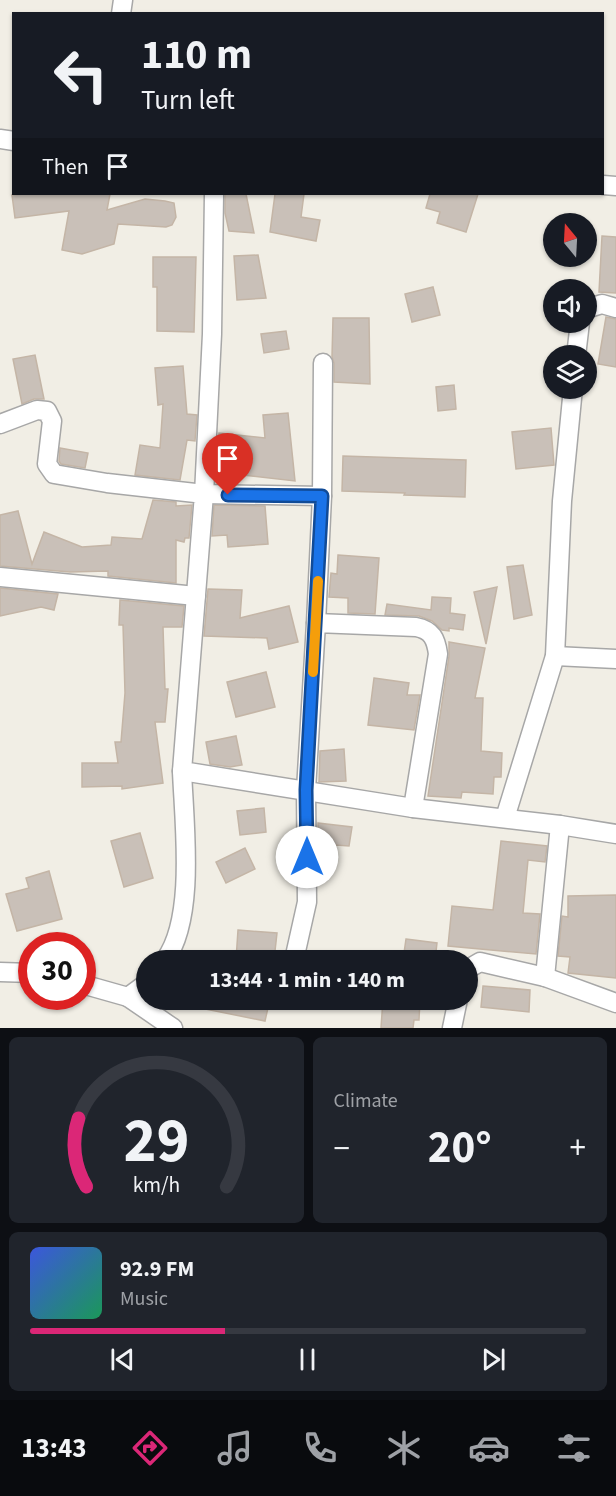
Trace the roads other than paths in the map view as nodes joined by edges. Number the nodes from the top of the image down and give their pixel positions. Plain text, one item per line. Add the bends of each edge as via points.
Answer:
1 (214, 195) edge
2 (597, 306) edge
3 (616, 308) edge
4 (323, 363) dead end
5 (572, 399) edge
6 (0, 424) edge
7 (204, 494) junction
8 (322, 496) junction
9 (0, 577) edge
10 (196, 596) junction
11 (316, 623) junction
12 (555, 656) junction
13 (616, 659) edge
14 (182, 771) junction
15 (306, 790) junction
16 (412, 808) junction
17 (505, 818) junction
18 (560, 825) junction
19 (616, 834) edge
20 (170, 950) edge
21 (296, 950) edge
22 (478, 963) edge
23 (0, 972) edge
24 (18, 973) edge
25 (545, 978) junction
26 (96, 988) edge
27 (136, 992) edge
28 (128, 998) junction
29 (616, 1003) edge
30 (456, 1010) edge
31 (173, 1028) edge
32 (452, 1028) edge

1 - 7 street
2 - 3 street
4 - 8 street
5 - 12 street via 562,501
6 - 7 street via 37,410 47,411 52,421 47,464 54,474
7 - 8 street
7 - 10 street
8 - 11 street
9 - 10 street
10 - 14 street
11 - 15 street
11 - 16 street via 416,627 425,629 436,641 438,654
12 - 13 street
12 - 17 street
14 - 15 street
14 - 20 street via 184,902 178,935
15 - 16 street
15 - 21 street via 307,902
16 - 17 street
17 - 18 street
18 - 19 street
18 - 25 street
22 - 25 street
23 - 24 street
25 - 29 street
26 - 28 street
27 - 28 street
28 - 31 street
30 - 32 street

